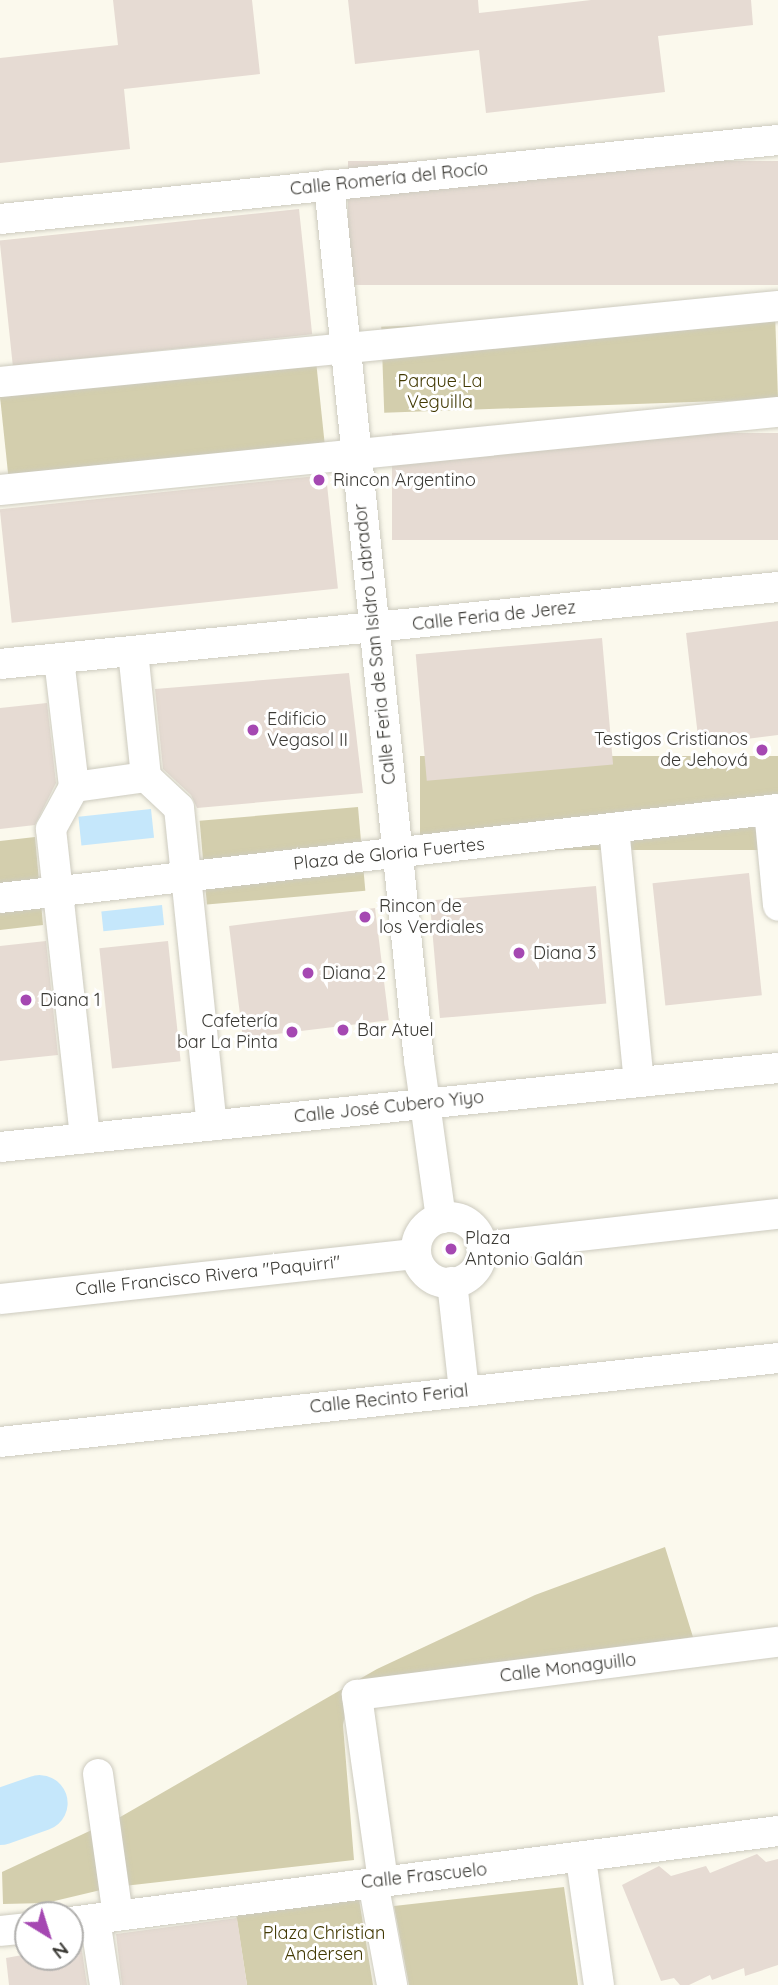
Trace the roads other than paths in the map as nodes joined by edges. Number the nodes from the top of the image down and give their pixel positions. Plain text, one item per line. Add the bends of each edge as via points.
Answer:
1 (778, 140) edge
2 (330, 185) junction
3 (0, 219) edge
4 (778, 306) edge
5 (345, 348) junction
6 (0, 382) edge
7 (778, 412) edge
8 (356, 456) junction
9 (0, 490) edge
10 (778, 587) edge
11 (373, 629) junction
12 (133, 651) junction
13 (60, 659) junction
14 (0, 664) edge
15 (146, 777) junction
16 (74, 786) junction
17 (774, 809) edge
18 (614, 828) junction
19 (397, 853) junction
20 (186, 877) junction
21 (58, 892) junction
22 (0, 898) edge
23 (778, 906) edge
24 (778, 1068) edge
25 (639, 1082) junction
26 (425, 1103) junction
27 (212, 1125) junction
28 (85, 1138) junction
29 (0, 1147) edge
30 (778, 1214) edge
31 (441, 1218) junction
32 (482, 1247) junction
33 (416, 1254) junction
34 (452, 1282) junction
35 (0, 1298) edge
36 (778, 1358) edge
37 (464, 1391) junction
38 (0, 1442) edge
39 (778, 1642) edge
40 (98, 1774) dead end
41 (778, 1831) edge
42 (581, 1859) junction
43 (378, 1881) junction
44 (94, 1919) edge
45 (104, 1985) edge
46 (393, 1985) edge
47 (599, 1985) edge

1 - 2 street, Calle Romería del Rocío
2 - 3 street, Calle Romería del Rocío
2 - 5 street, Calle Feria de San Isidro Labrador
4 - 5 street
5 - 6 street
5 - 8 street, Calle Feria de San Isidro Labrador
7 - 8 street
8 - 9 street
8 - 11 street, Calle Feria de San Isidro Labrador
10 - 11 street, Calle Feria de Jerez
11 - 12 street, Calle Feria de Jerez
11 - 19 street, Calle Feria de San Isidro Labrador
12 - 13 street, Calle Feria de Jerez
12 - 15 street
13 - 14 street, Calle Feria de Jerez
13 - 16 street
15 - 16 street
15 - 20 street via 179,808
16 - 21 street via 51,829
17 - 18 street, Plaza de Gloria Fuertes
17 - 23 street
18 - 19 street, Plaza de Gloria Fuertes
18 - 25 street
19 - 20 street, Plaza de Gloria Fuertes
19 - 26 street, Calle Feria de San Isidro Labrador
20 - 21 street, Plaza de Gloria Fuertes
20 - 27 street
21 - 22 street, Plaza de Gloria Fuertes
21 - 28 street
24 - 25 street, Calle José Cubero Yiyo
25 - 26 street, Calle José Cubero Yiyo
26 - 27 street, Calle José Cubero Yiyo
26 - 31 street, Calle Feria de San Isidro Labrador
27 - 28 street, Calle José Cubero Yiyo
28 - 29 street, Calle José Cubero Yiyo
30 - 32 street
31 - 32 street via 466,1222 474,1228
31 - 33 street via 421,1233
32 - 34 street via 477,1267
33 - 34 street via 432,1278
33 - 35 street, Calle Francisco Rivera "Paquirri"
34 - 37 street
36 - 37 street, Calle Recinto Ferial
37 - 38 street, Calle Recinto Ferial
39 - 43 street, Calle Monaguillo via 357,1695
40 - 44 street
41 - 42 street, Calle Frascuelo
42 - 43 street, Calle Frascuelo
42 - 47 street
43 - 44 street, Calle Frascuelo
43 - 46 street
44 - 45 street

